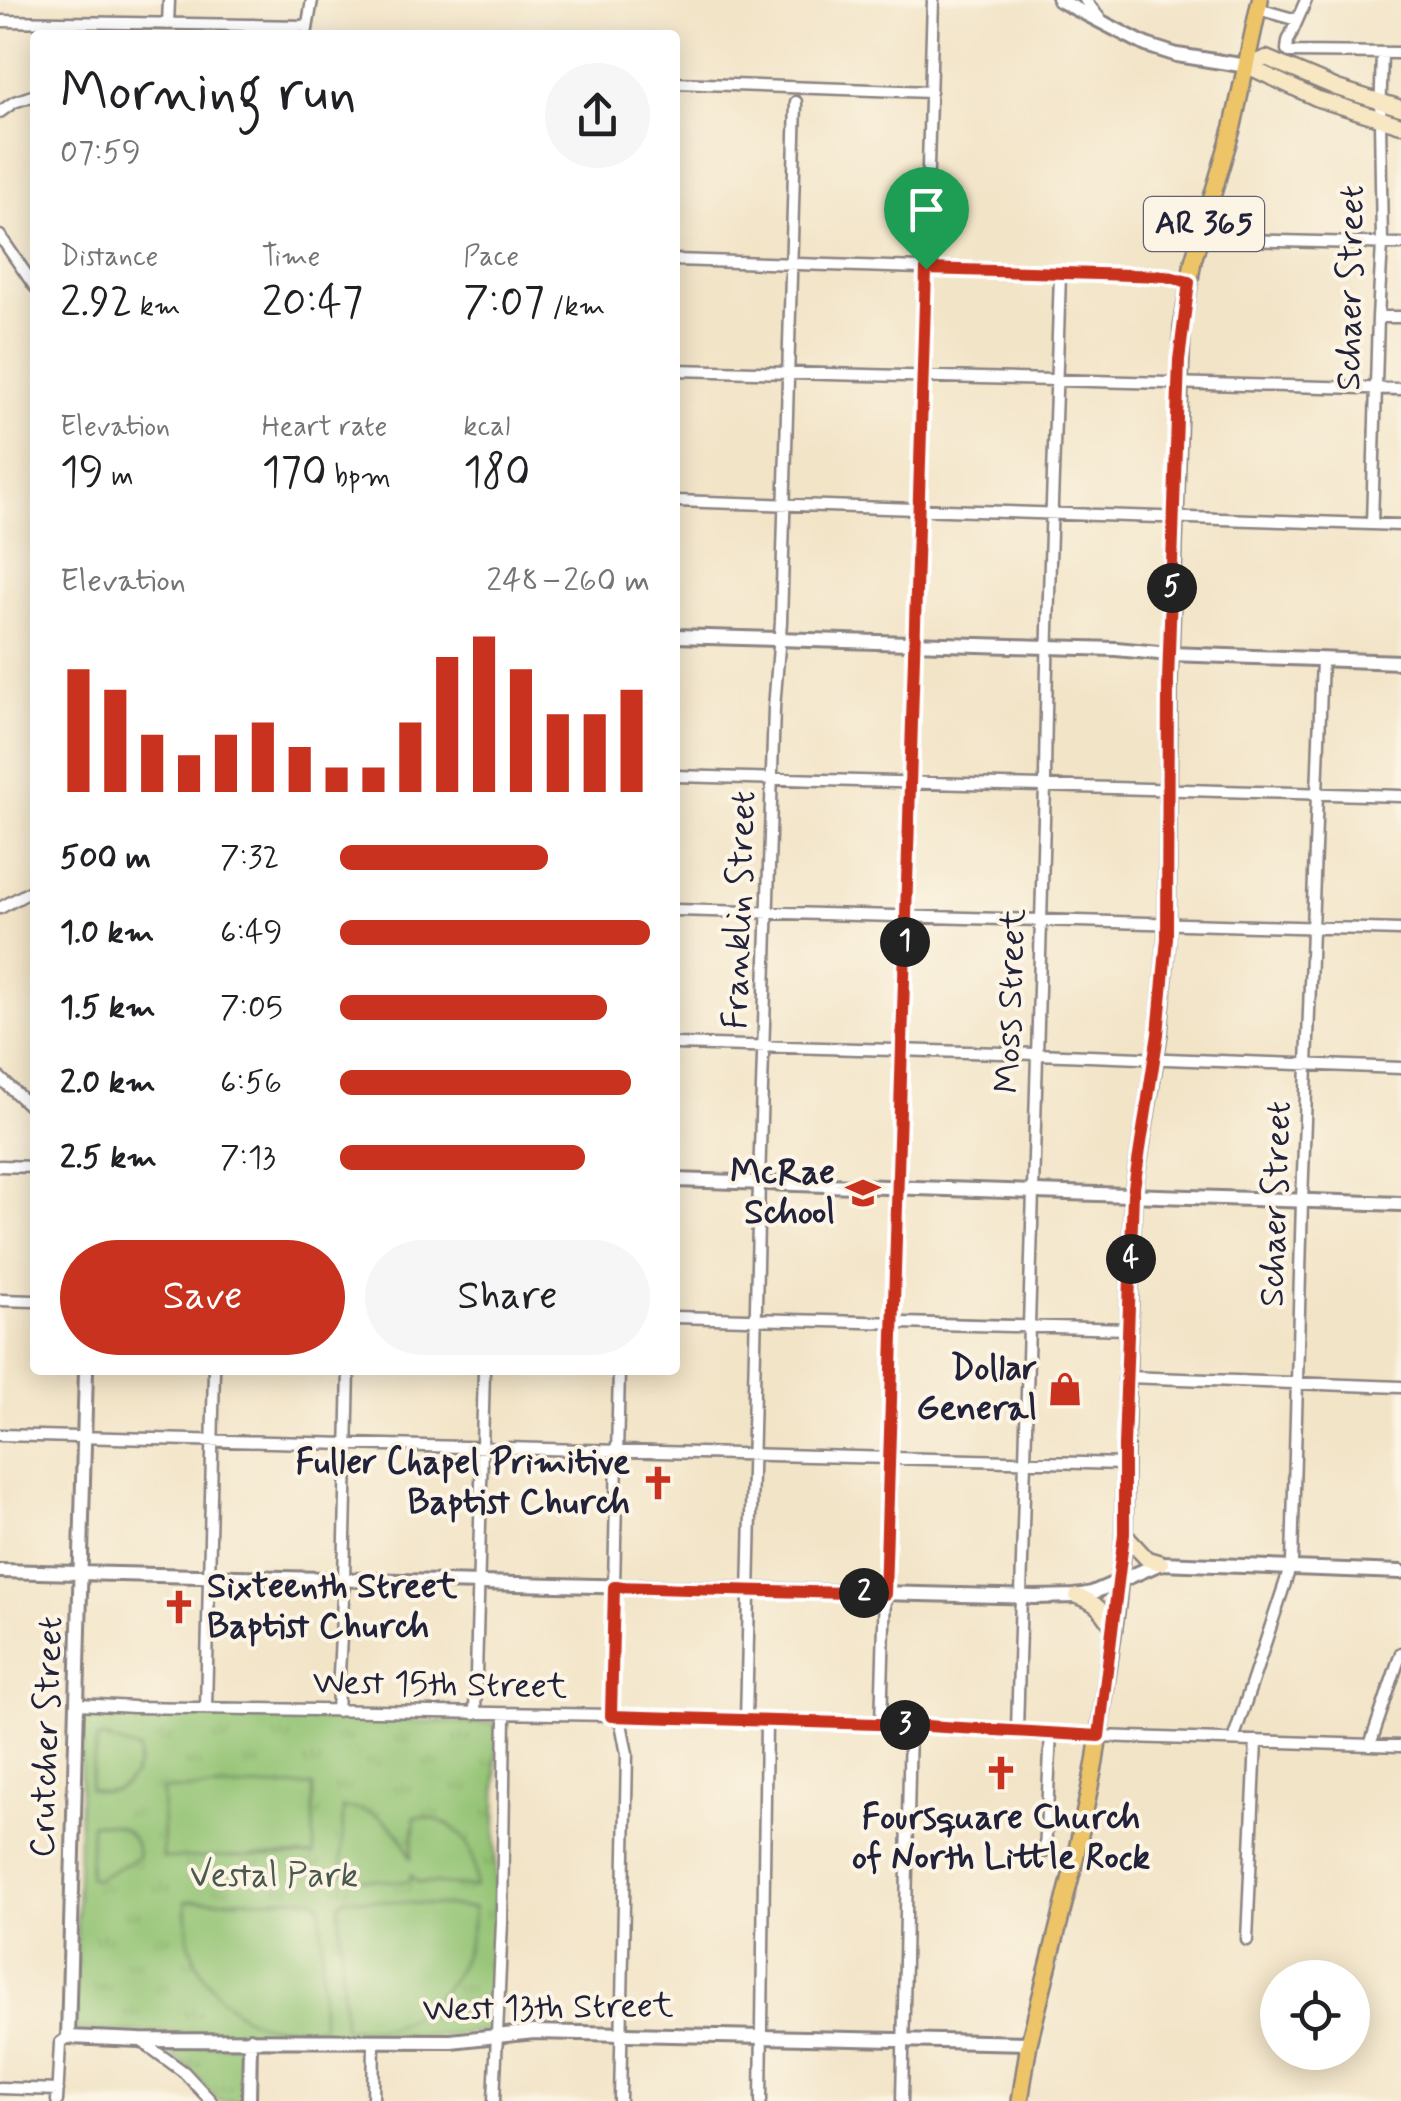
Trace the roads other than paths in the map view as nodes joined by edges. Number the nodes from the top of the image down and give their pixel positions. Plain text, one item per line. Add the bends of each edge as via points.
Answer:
1 (169, 0) edge
2 (312, 0) edge
3 (933, 0) edge
4 (1059, 0) edge
5 (1085, 0) edge
6 (1306, 0) edge
7 (1259, 5) edge
8 (1297, 20) junction
9 (0, 21) edge
10 (168, 24) junction
11 (1104, 25) junction
12 (307, 30) edge
13 (1382, 53) junction
14 (1401, 53) edge
15 (1247, 66) junction
16 (680, 83) edge
17 (931, 92) junction
18 (30, 97) edge
19 (796, 102) dead end
20 (1381, 102) junction
21 (1401, 108) edge
22 (0, 112) edge
23 (1380, 120) junction
24 (1401, 125) edge
25 (0, 236) edge
26 (1200, 239) junction
27 (1382, 244) junction
28 (1401, 244) edge
29 (680, 260) edge
30 (792, 264) junction
31 (926, 269) junction
32 (1060, 273) junction
33 (30, 280) edge
34 (1189, 282) junction
35 (1378, 317) junction
36 (1401, 317) edge
37 (680, 370) edge
38 (788, 374) junction
39 (922, 378) junction
40 (1056, 381) junction
41 (1178, 384) junction
42 (1376, 388) junction
43 (1401, 389) edge
44 (680, 501) edge
45 (784, 505) junction
46 (918, 509) junction
47 (1053, 513) junction
48 (1175, 517) junction
49 (1372, 524) junction
50 (1401, 524) edge
51 (680, 636) edge
52 (779, 639) junction
53 (914, 644) junction
54 (1046, 648) junction
55 (1170, 654) junction
56 (1322, 660) junction
57 (1401, 662) edge
58 (680, 776) edge
59 (772, 779) junction
60 (910, 782) junction
61 (1045, 786) junction
62 (1168, 789) junction
63 (1317, 794) junction
64 (1401, 796) edge
65 (30, 892) edge
66 (0, 908) edge
67 (680, 910) edge
68 (767, 914) junction
69 (906, 916) junction
70 (1041, 920) junction
71 (1167, 924) junction
72 (1313, 928) junction
73 (1401, 930) edge
74 (680, 1044) edge
75 (764, 1045) junction
76 (902, 1051) junction
77 (1037, 1054) junction
78 (1155, 1058) junction
79 (1308, 1064) junction
80 (1401, 1068) edge
81 (0, 1078) edge
82 (30, 1106) edge
83 (0, 1166) edge
84 (30, 1167) edge
85 (680, 1180) edge
86 (758, 1182) junction
87 (898, 1188) junction
88 (1033, 1192) junction
89 (1133, 1194) junction
90 (1302, 1200) junction
91 (1401, 1204) edge
92 (0, 1300) edge
93 (30, 1300) edge
94 (680, 1317) edge
95 (756, 1319) junction
96 (894, 1323) junction
97 (1028, 1326) junction
98 (1128, 1329) junction
99 (86, 1375) edge
100 (214, 1375) edge
101 (349, 1375) edge
102 (484, 1375) edge
103 (619, 1375) edge
104 (1127, 1377) junction
105 (1298, 1383) junction
106 (1401, 1386) edge
107 (0, 1436) edge
108 (86, 1438) junction
109 (214, 1441) junction
110 (347, 1444) junction
111 (482, 1448) junction
112 (617, 1451) junction
113 (753, 1454) junction
114 (890, 1458) junction
115 (1025, 1461) junction
116 (1124, 1464) junction
117 (1124, 1534) junction
118 (1160, 1563) junction
119 (1291, 1567) junction
120 (0, 1572) edge
121 (1401, 1572) edge
122 (82, 1574) junction
123 (210, 1577) junction
124 (344, 1580) junction
125 (1119, 1580) junction
126 (479, 1583) junction
127 (614, 1587) junction
128 (748, 1590) junction
129 (885, 1594) junction
130 (1076, 1596) junction
131 (1021, 1597) junction
132 (1114, 1630) junction
133 (1401, 1654) edge
134 (78, 1704) junction
135 (206, 1708) junction
136 (338, 1711) junction
137 (475, 1714) junction
138 (505, 1714) junction
139 (611, 1716) junction
140 (746, 1720) junction
141 (766, 1721) junction
142 (881, 1724) junction
143 (910, 1725) junction
144 (1017, 1730) junction
145 (1050, 1733) junction
146 (1099, 1736) junction
147 (1232, 1740) junction
148 (1256, 1741) junction
149 (1370, 1745) junction
150 (1401, 1746) edge
151 (1045, 1852) dead end
152 (1247, 1940) dead end
153 (621, 2033) junction
154 (68, 2036) junction
155 (498, 2036) junction
156 (762, 2036) junction
157 (250, 2039) junction
158 (904, 2039) junction
159 (140, 2040) junction
160 (374, 2042) junction
161 (1029, 2042) junction
162 (0, 2088) edge
163 (57, 2096) edge
164 (209, 2100) edge
165 (249, 2101) edge
166 (372, 2101) edge
167 (494, 2101) edge
168 (620, 2101) edge
169 (760, 2101) edge
170 (902, 2101) edge
171 (1020, 2101) edge

1 - 10 street
2 - 12 street
3 - 17 street
4 - 11 street
5 - 11 street
6 - 8 street
7 - 8 street
7 - 15 main road, AR 365
8 - 13 street via 1290,52
9 - 10 street
10 - 12 street
11 - 15 street via 1162,51
13 - 14 street
13 - 20 street, Schaer Street
15 - 20 main road via 1266,58
15 - 23 main road
15 - 26 main road, AR 365
16 - 17 street
17 - 31 street
18 - 22 street
19 - 30 street, Franklin Street
20 - 21 main road
20 - 23 street, Schaer Street
23 - 24 main road
23 - 27 street, Schaer Street
25 - 33 street
26 - 27 street
26 - 34 main road, AR 365
27 - 28 street
27 - 35 street, Schaer Street
29 - 30 street
30 - 31 street
30 - 38 street, Franklin Street
31 - 32 street
31 - 39 street
32 - 34 street
32 - 40 street, Moss Street
34 - 41 main road, AR 365
35 - 36 street
35 - 42 street, Schaer Street
37 - 38 street
38 - 39 street
38 - 45 street, Franklin Street
39 - 40 street
39 - 46 street
40 - 41 street
40 - 47 street, Moss Street
41 - 42 street
41 - 48 main road, AR 365
42 - 43 street
42 - 49 street, Schaer Street
44 - 45 street
45 - 46 street
45 - 52 street, Franklin Street
46 - 47 street
46 - 53 street
47 - 48 street
47 - 54 street, Moss Street
48 - 49 street
48 - 55 main road, AR 365
49 - 50 street
51 - 52 street
52 - 53 street
52 - 59 street, Franklin Street
53 - 54 street
53 - 60 street
54 - 55 street
54 - 61 street, Moss Street
55 - 56 street
55 - 62 main road, AR 365
56 - 57 street
56 - 63 street, Schaer Street
58 - 59 street
59 - 60 street
59 - 68 street, Franklin Street
60 - 61 street
60 - 69 street
61 - 62 street
61 - 70 street, Moss Street
62 - 63 street
62 - 71 main road, AR 365
63 - 64 street
63 - 72 street, Schaer Street
65 - 66 street
67 - 68 street
68 - 69 street
68 - 75 street, Franklin Street
69 - 70 street
69 - 76 street
70 - 71 street
70 - 77 street, Moss Street
71 - 72 street
71 - 78 main road, AR 365
72 - 73 street
72 - 79 street, Schaer Street
74 - 75 street
75 - 76 street
75 - 86 street, Franklin Street
76 - 77 street
76 - 87 street
77 - 78 street
77 - 88 street, Moss Street
78 - 79 street
78 - 89 main road, AR 365
79 - 80 street
79 - 90 street, Schaer Street
81 - 82 street
83 - 84 street
85 - 86 street
86 - 87 street
86 - 95 street, Franklin Street
87 - 88 street
87 - 96 street
88 - 89 street
88 - 97 street, Moss Street
89 - 90 street
89 - 98 main road, AR 365
90 - 91 street
90 - 105 street, Schaer Street
92 - 93 street
94 - 95 street
95 - 96 street
95 - 113 street, Franklin Street
96 - 97 street
96 - 114 street
97 - 98 street
97 - 115 street, Moss Street
98 - 104 main road, AR 365
99 - 108 street, Crutcher Street
100 - 109 street
101 - 110 street
102 - 111 street
103 - 112 street
104 - 105 street
104 - 116 main road, AR 365
105 - 106 street
105 - 119 street, Schaer Street
107 - 108 street
108 - 109 street
108 - 122 street, Crutcher Street
109 - 110 street
109 - 123 street
110 - 111 street
110 - 124 street
111 - 112 street
111 - 126 street
112 - 113 street
112 - 127 street
113 - 114 street
113 - 128 street, Franklin Street
114 - 115 street
114 - 129 street
115 - 116 street
115 - 131 street, Moss Street
116 - 117 main road, AR 365
117 - 118 main road
117 - 125 main road, AR 365
118 - 119 street
118 - 125 street
119 - 121 street
119 - 147 street, Schaer Street
120 - 122 street
122 - 123 street
122 - 134 street, Crutcher Street
123 - 124 street
123 - 135 street
124 - 126 street
124 - 136 street
125 - 130 street
125 - 132 main road, AR 365
126 - 127 street
126 - 137 street
127 - 128 street
127 - 139 street
128 - 129 street
128 - 140 street, Franklin Street
129 - 131 street
129 - 142 street
130 - 131 street
130 - 132 main road via 1095,1603
131 - 144 street, Moss Street
132 - 146 main road, AR 365
133 - 149 street
134 - 135 street, West 15th Street
134 - 154 street, Crutcher Street
135 - 136 street, West 15th Street
136 - 137 street, West 15th Street
137 - 138 street, West 15th Street
138 - 139 street, West 15th Street
138 - 155 street
139 - 140 street, West 15th Street
139 - 153 street via 621,1723 627,1754
140 - 141 street, West 15th Street
141 - 142 street, West 15th Street
141 - 156 street
142 - 143 street, West 15th Street
143 - 144 street, West 15th Street
143 - 158 street
144 - 145 street, West 15th Street
145 - 146 street, West 15th Street
145 - 151 street
146 - 147 street, West 15th Street
146 - 161 main road, AR 365
147 - 148 street, West 15th Street
148 - 149 street, West 15th Street
148 - 152 street
149 - 150 street, West 15th Street
153 - 155 street, West 13th Street
153 - 156 street, West 13th Street
153 - 168 street
154 - 159 street, West 13th Street
154 - 163 street, Crutcher Street via 60,2043
155 - 160 street, West 13th Street
155 - 167 street
156 - 158 street, West 13th Street
156 - 169 street
157 - 159 street, West 13th Street
157 - 160 street, West 13th Street
157 - 165 street
158 - 161 street, West 13th Street
158 - 170 street
159 - 164 street
160 - 166 street
161 - 171 main road, AR 365
162 - 163 street

